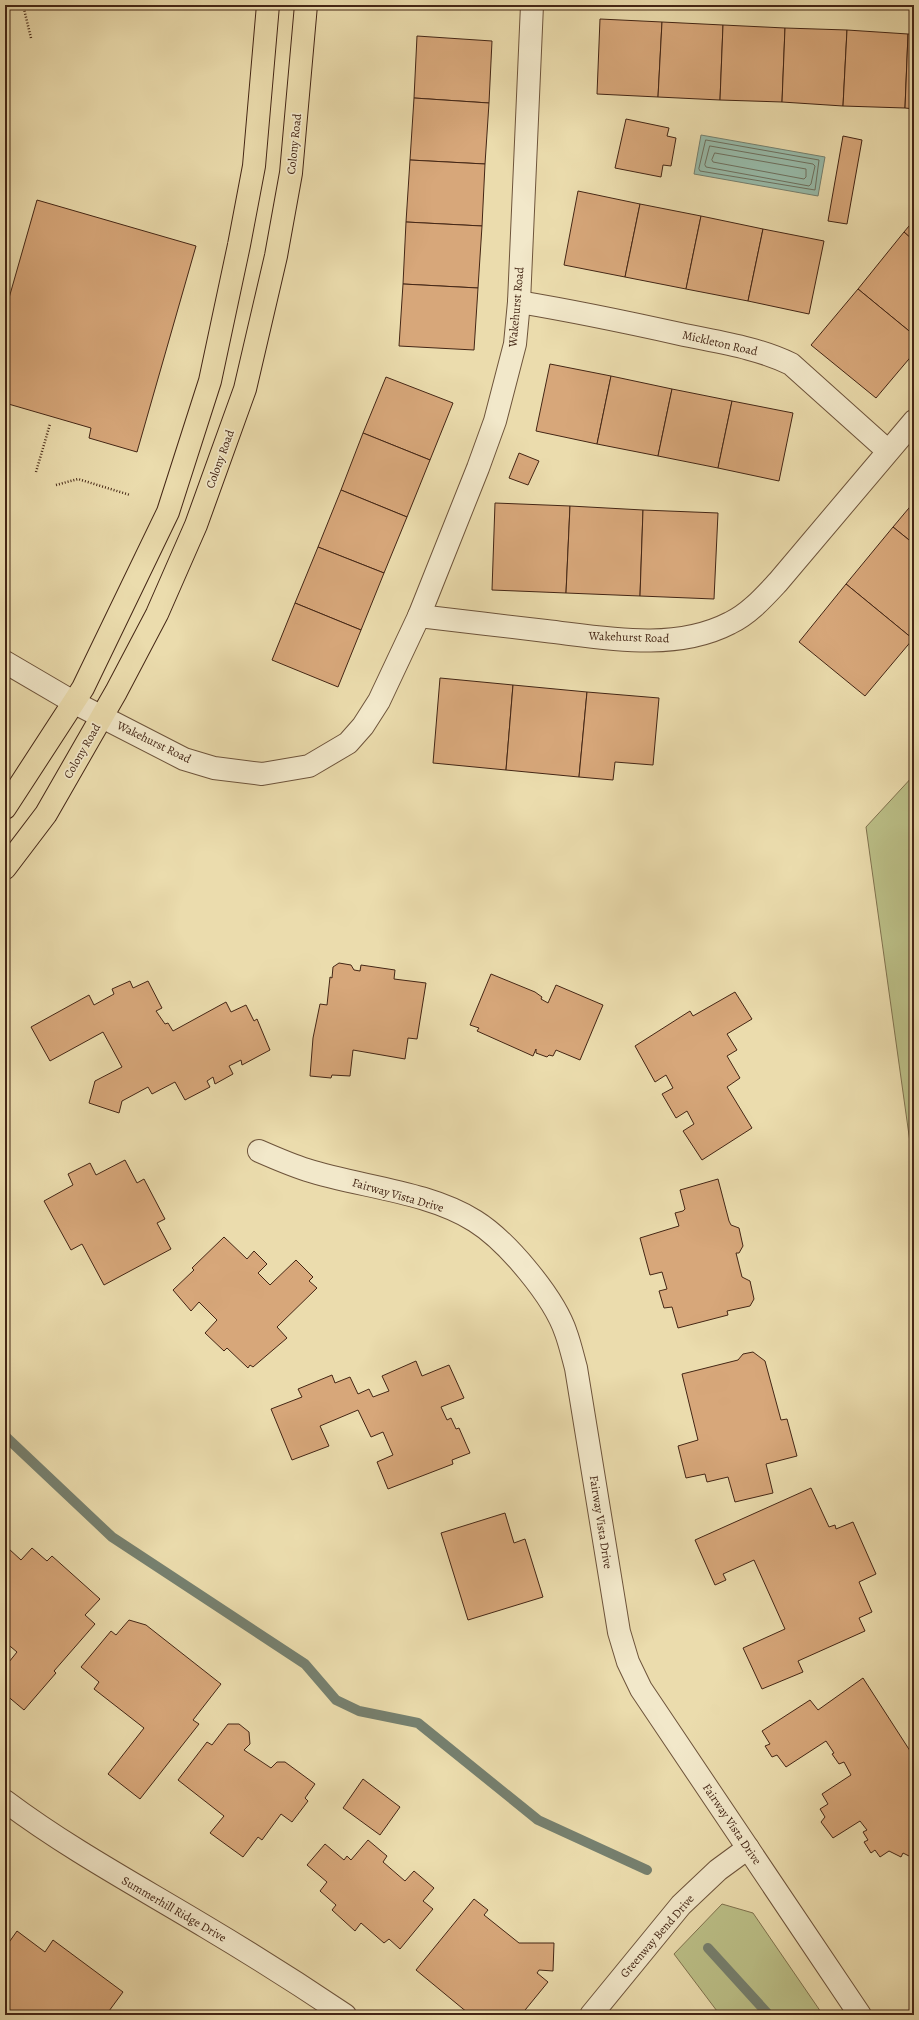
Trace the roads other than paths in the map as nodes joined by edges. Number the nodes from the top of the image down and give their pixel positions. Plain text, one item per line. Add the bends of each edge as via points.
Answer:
1 (268, 5) edge
2 (306, 5) edge
3 (532, 5) edge
4 (518, 302) junction
5 (914, 421) edge
6 (888, 451) junction
7 (419, 616) junction
8 (5, 662) edge
9 (74, 703) junction
10 (102, 716) junction
11 (5, 808) edge
12 (5, 868) edge
13 (259, 1151) dead end
14 (5, 1801) edge
15 (748, 1848) junction
16 (345, 2015) edge
17 (591, 2015) edge
18 (860, 2015) edge

1 - 9 main road via 254,166 210,381 168,512
2 - 10 main road, Colony Road via 291,173 276,256 244,389 196,525 156,614
3 - 4 street, Wakehurst Road
4 - 6 street, Mickleton Road via 569,310 747,348 778,358 791,364
4 - 7 street, Wakehurst Road via 515,344 495,421
5 - 6 street, Wakehurst Road
6 - 7 street, Wakehurst Road via 754,607 731,623 703,634 664,640 614,639
7 - 10 street, Wakehurst Road via 379,701 363,726 348,743 309,766 262,774 214,768 184,759
8 - 9 street, Wakehurst Road
9 - 10 street, Wakehurst Road
9 - 11 main road
10 - 12 main road, Colony Road via 46,814
13 - 15 street, Fairway Vista Drive via 307,1170 441,1205 475,1221 502,1244 552,1303 566,1332 576,1368 619,1632 628,1662 641,1689
14 - 16 street, Summerhill Ridge Drive via 79,1853 208,1928
15 - 17 street, Greenway Bend Drive via 718,1870 681,1906
15 - 18 street, Fairway Vista Drive

